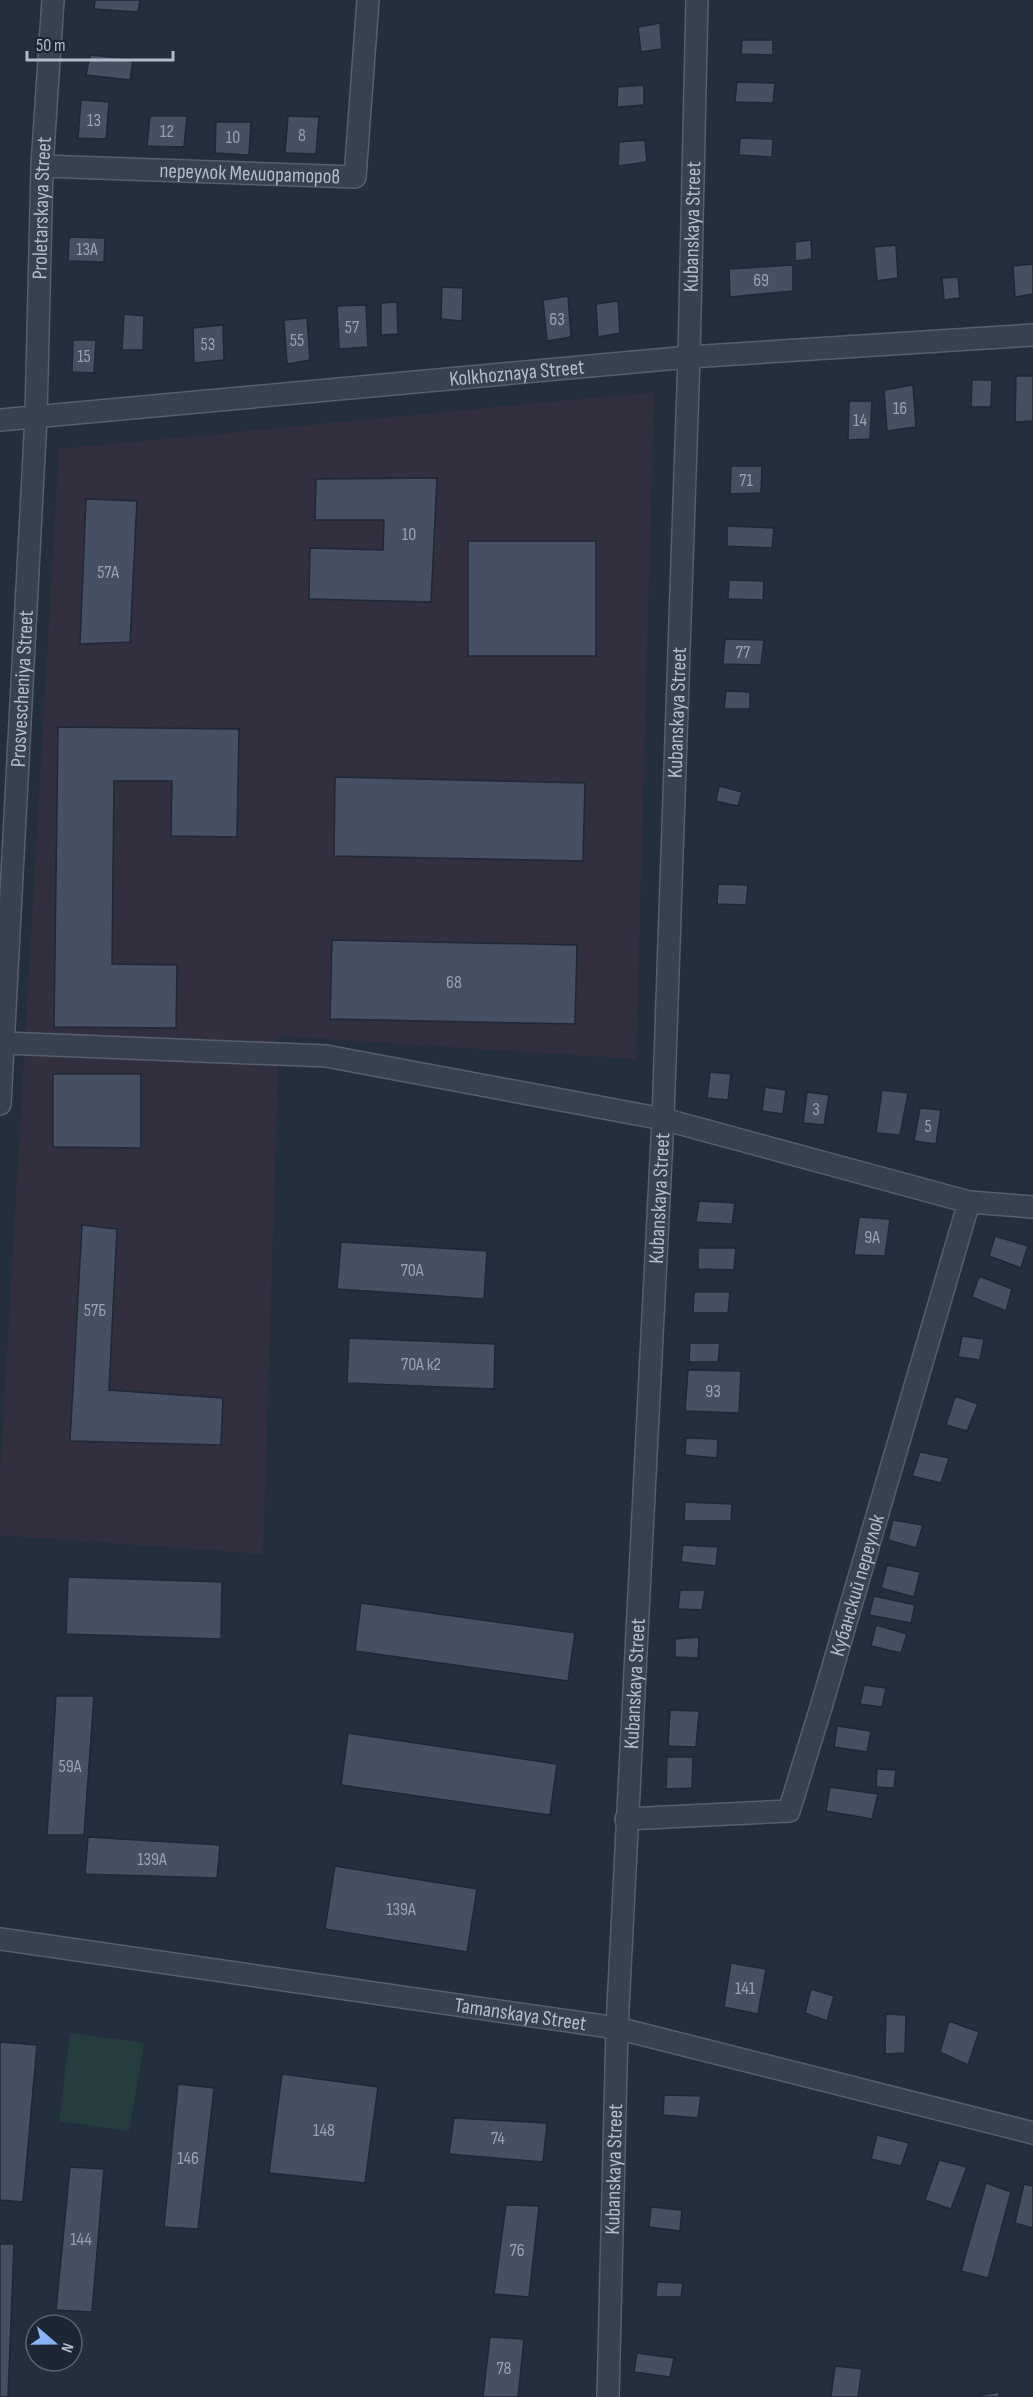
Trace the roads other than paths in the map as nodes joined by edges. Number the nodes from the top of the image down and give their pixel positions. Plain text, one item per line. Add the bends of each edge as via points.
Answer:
1 (53, 0) edge
2 (368, 0) edge
3 (697, 0) edge
4 (42, 166) junction
5 (1033, 335) edge
6 (689, 357) junction
7 (36, 417) junction
8 (0, 420) edge
9 (5, 1043) junction
10 (0, 1104) edge
11 (663, 1119) junction
12 (969, 1202) junction
13 (1033, 1207) edge
14 (626, 1818) junction
15 (0, 1939) edge
16 (617, 2028) junction
17 (1033, 2133) edge
18 (608, 2397) edge

1 - 4 street, Proletarskaya Street
2 - 4 street, переулок Мелиораторов via 355,177
3 - 6 street, Kubanskaya Street
4 - 7 street, Proletarskaya Street
5 - 6 street, Kolkhoznaya Street
6 - 7 street, Kolkhoznaya Street
6 - 11 street, Kubanskaya Street
7 - 8 street, Kolkhoznaya Street
7 - 9 street, Prosvescheniya Street
9 - 10 street, Prosvescheniya Street
9 - 11 street via 326,1056
11 - 12 street
11 - 14 street, Kubanskaya Street
12 - 13 street
12 - 14 street, Кубанский переулок via 789,1811
14 - 16 street, Kubanskaya Street
15 - 16 street, Tamanskaya Street
16 - 17 street, Tamanskaya Street
16 - 18 street, Kubanskaya Street

